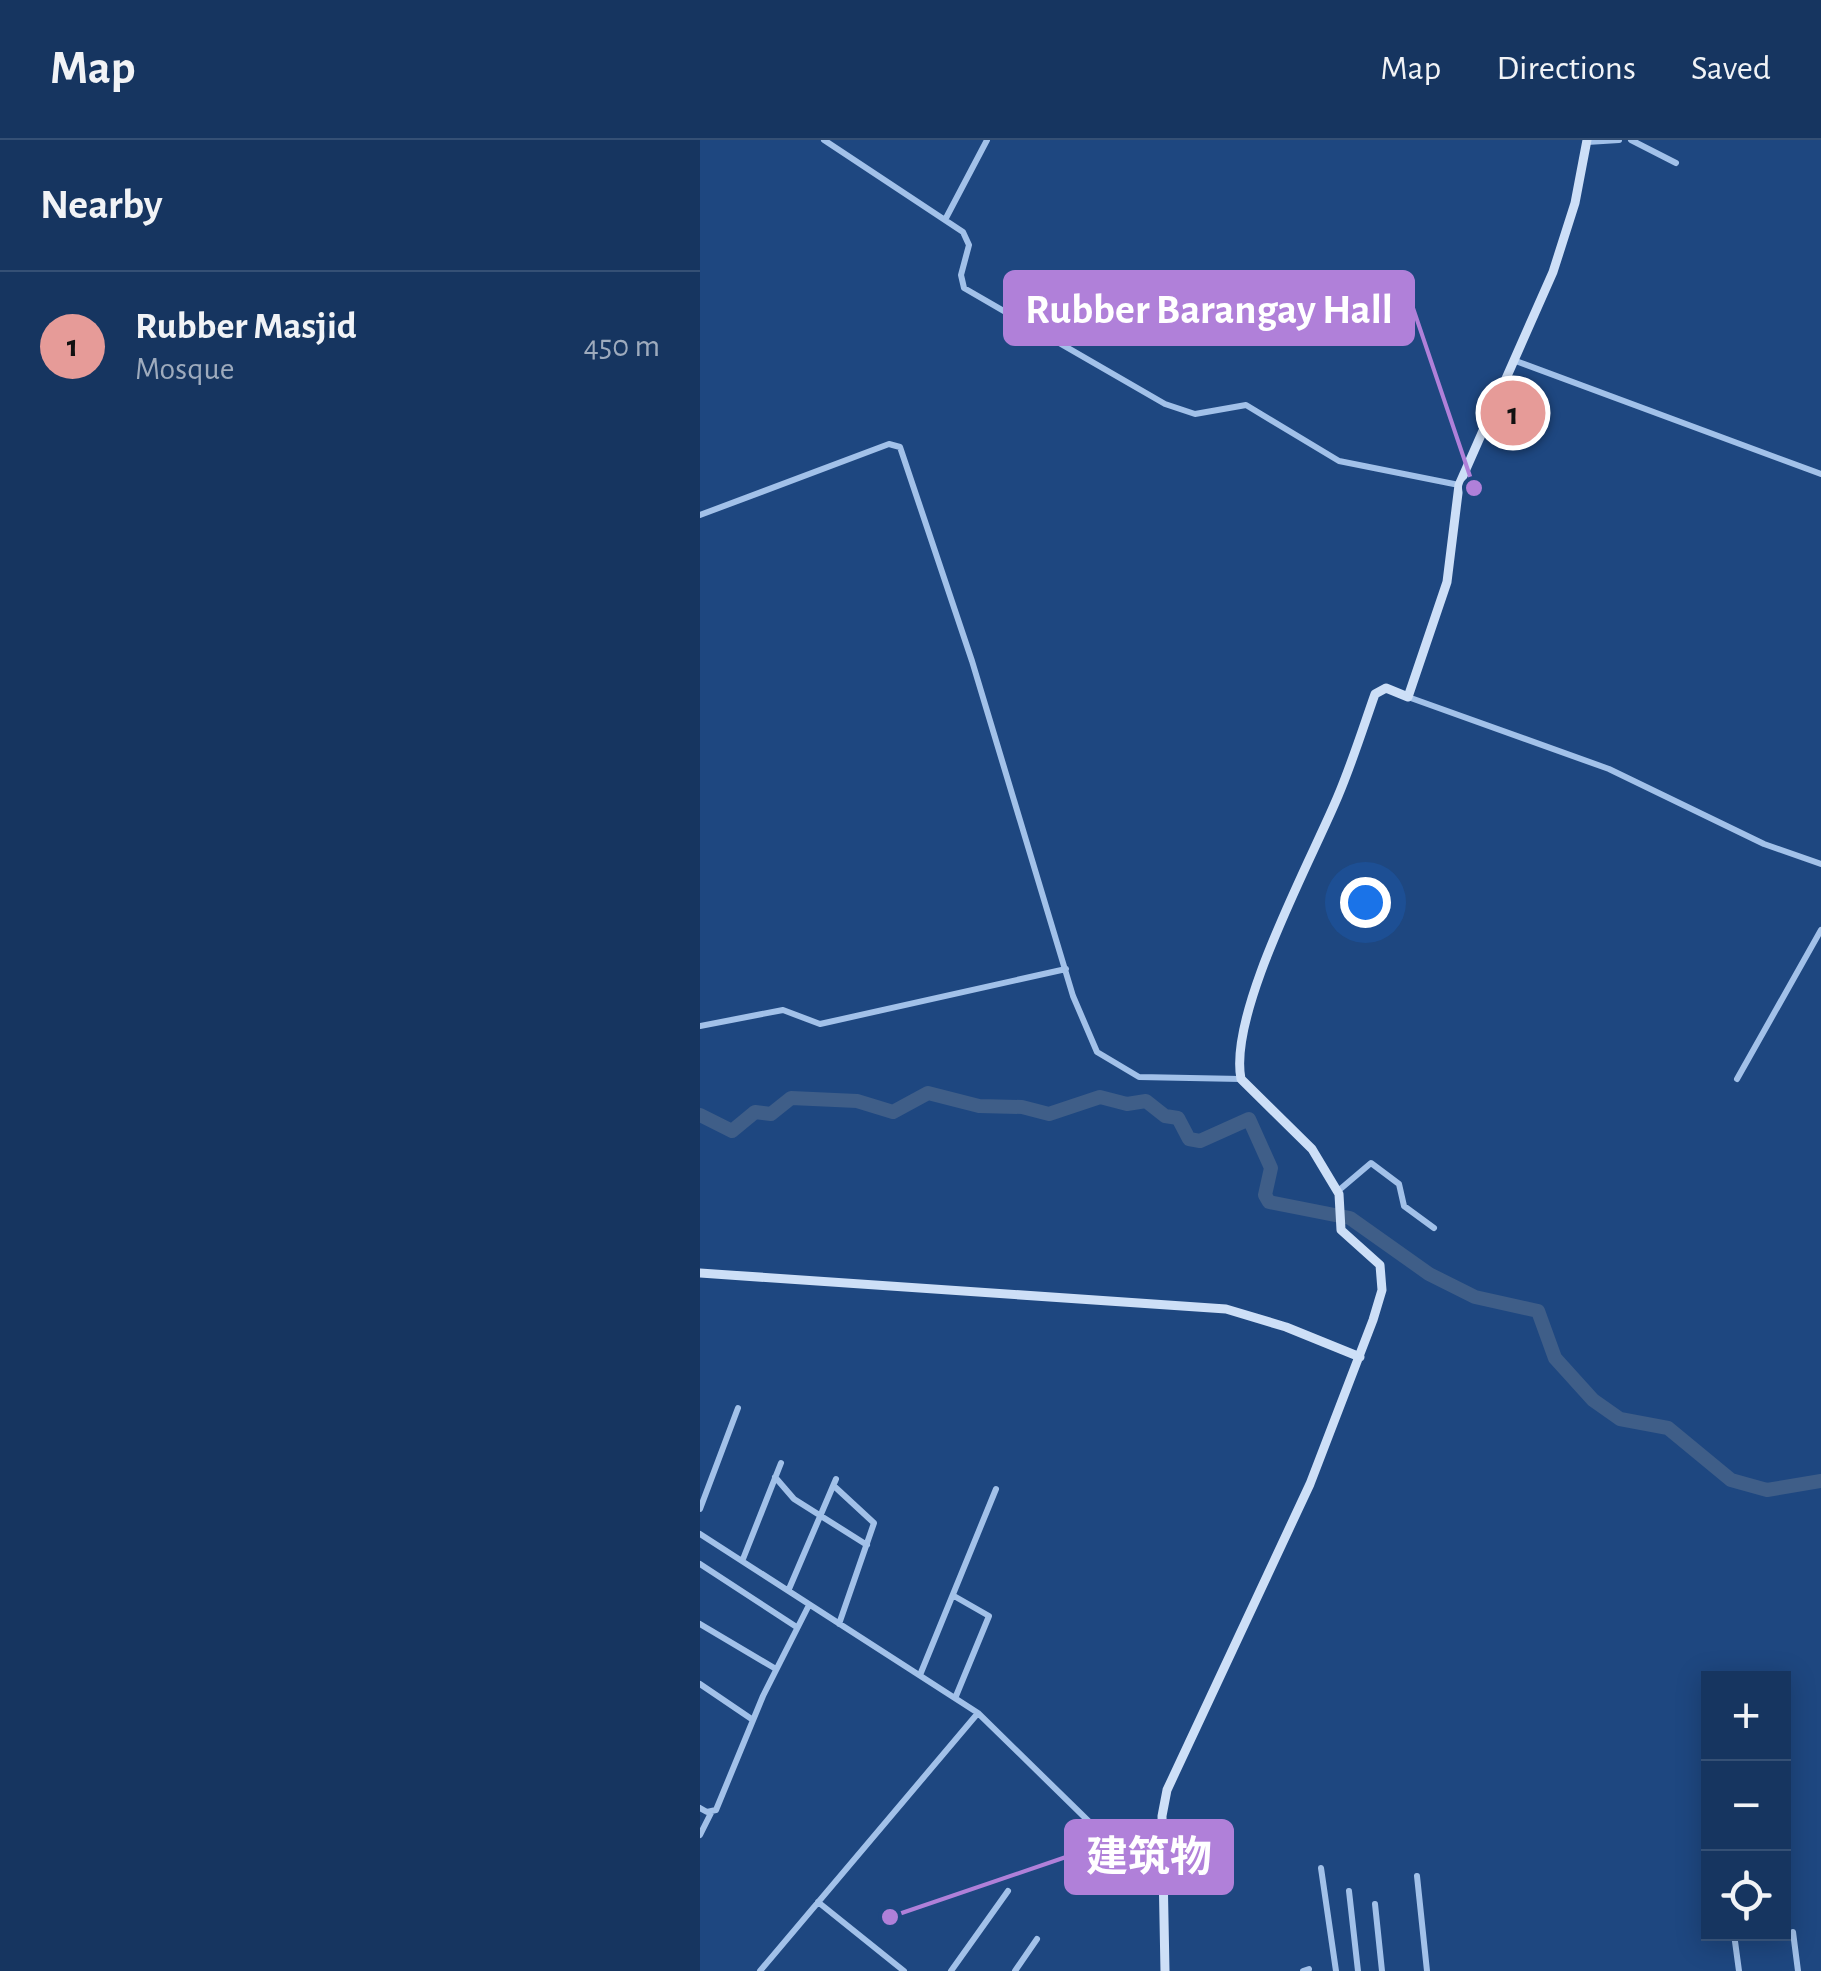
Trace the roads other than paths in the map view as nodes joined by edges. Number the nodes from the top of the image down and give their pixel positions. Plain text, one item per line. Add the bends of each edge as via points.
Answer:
1 (824, 140) edge
2 (987, 140) edge
3 (1619, 140) edge
4 (1631, 140) edge
5 (1587, 141) edge
6 (1676, 163) dead end
7 (946, 218) junction
8 (1514, 360) junction
9 (1821, 474) edge
10 (1460, 486) junction
11 (700, 515) edge
12 (1408, 696) junction
13 (1821, 864) edge
14 (1821, 930) edge
15 (1066, 970) junction
16 (700, 1026) edge
17 (1241, 1079) junction
18 (1737, 1079) dead end
19 (1338, 1191) junction
20 (1434, 1228) dead end
21 (700, 1273) edge
22 (1360, 1358) junction
23 (738, 1408) dead end
24 (780, 1464) dead end
25 (775, 1477) junction
26 (996, 1489) dead end
27 (700, 1509) edge
28 (820, 1515) junction
29 (700, 1534) edge
30 (868, 1545) junction
31 (743, 1560) junction
32 (700, 1564) edge
33 (790, 1589) junction
34 (954, 1596) junction
35 (808, 1606) junction
36 (700, 1624) edge
37 (839, 1624) junction
38 (794, 1626) junction
39 (776, 1669) junction
40 (920, 1675) junction
41 (700, 1684) edge
42 (956, 1696) junction
43 (978, 1713) junction
44 (753, 1720) junction
45 (700, 1808) edge
46 (712, 1812) junction
47 (700, 1834) edge
48 (1321, 1868) dead end
49 (1416, 1876) dead end
50 (1008, 1890) dead end
51 (1349, 1891) dead end
52 (1162, 1892) junction
53 (818, 1902) junction
54 (1375, 1904) dead end
55 (1792, 1932) dead end
56 (1037, 1939) dead end
57 (1735, 1941) edge
58 (760, 1971) edge
59 (904, 1971) edge
60 (950, 1971) edge
61 (1015, 1971) edge
62 (1165, 1971) edge
63 (1336, 1971) edge
64 (1358, 1971) edge
65 (1382, 1971) edge
66 (1427, 1971) edge
67 (1739, 1971) edge
68 (1798, 1971) edge

1 - 7 street
2 - 7 street
3 - 5 street
4 - 6 street
5 - 8 street via 1564,240
7 - 10 street via 968,238 960,275 964,288 1142,392 1189,413 1246,405 1339,461
8 - 9 street
8 - 10 street
10 - 12 street via 1446,582
11 - 15 street via 889,444 900,447
12 - 13 street via 1609,769 1764,844
12 - 17 street via 1386,688 1375,694 1273,942 1242,1044
14 - 18 street
15 - 16 street via 820,1024 783,1010
15 - 17 street via 1096,1052 1112,1065 1155,1079
17 - 19 street via 1304,1139
19 - 20 street via 1371,1162 1399,1184 1404,1206
19 - 22 street via 1343,1232 1373,1255 1382,1272
21 - 22 street via 1226,1310
22 - 52 street via 1310,1484 1166,1790
23 - 27 street
24 - 25 street
25 - 28 street
25 - 31 street
26 - 34 street
28 - 30 street
28 - 30 street via 835,1483 872,1518
28 - 33 street
29 - 31 street
30 - 37 street
31 - 33 street
32 - 38 street
33 - 35 street
34 - 40 street
34 - 42 street via 989,1616
35 - 37 street
35 - 38 street
36 - 39 street
37 - 40 street
38 - 39 street
39 - 44 street
40 - 42 street
41 - 44 street
42 - 43 street
43 - 52 street
43 - 53 street
44 - 46 street
45 - 46 street
46 - 47 street
48 - 63 street
49 - 66 street
50 - 60 street
51 - 64 street
52 - 62 street
53 - 58 street
53 - 59 street
54 - 65 street
55 - 68 street
56 - 61 street
57 - 67 street

